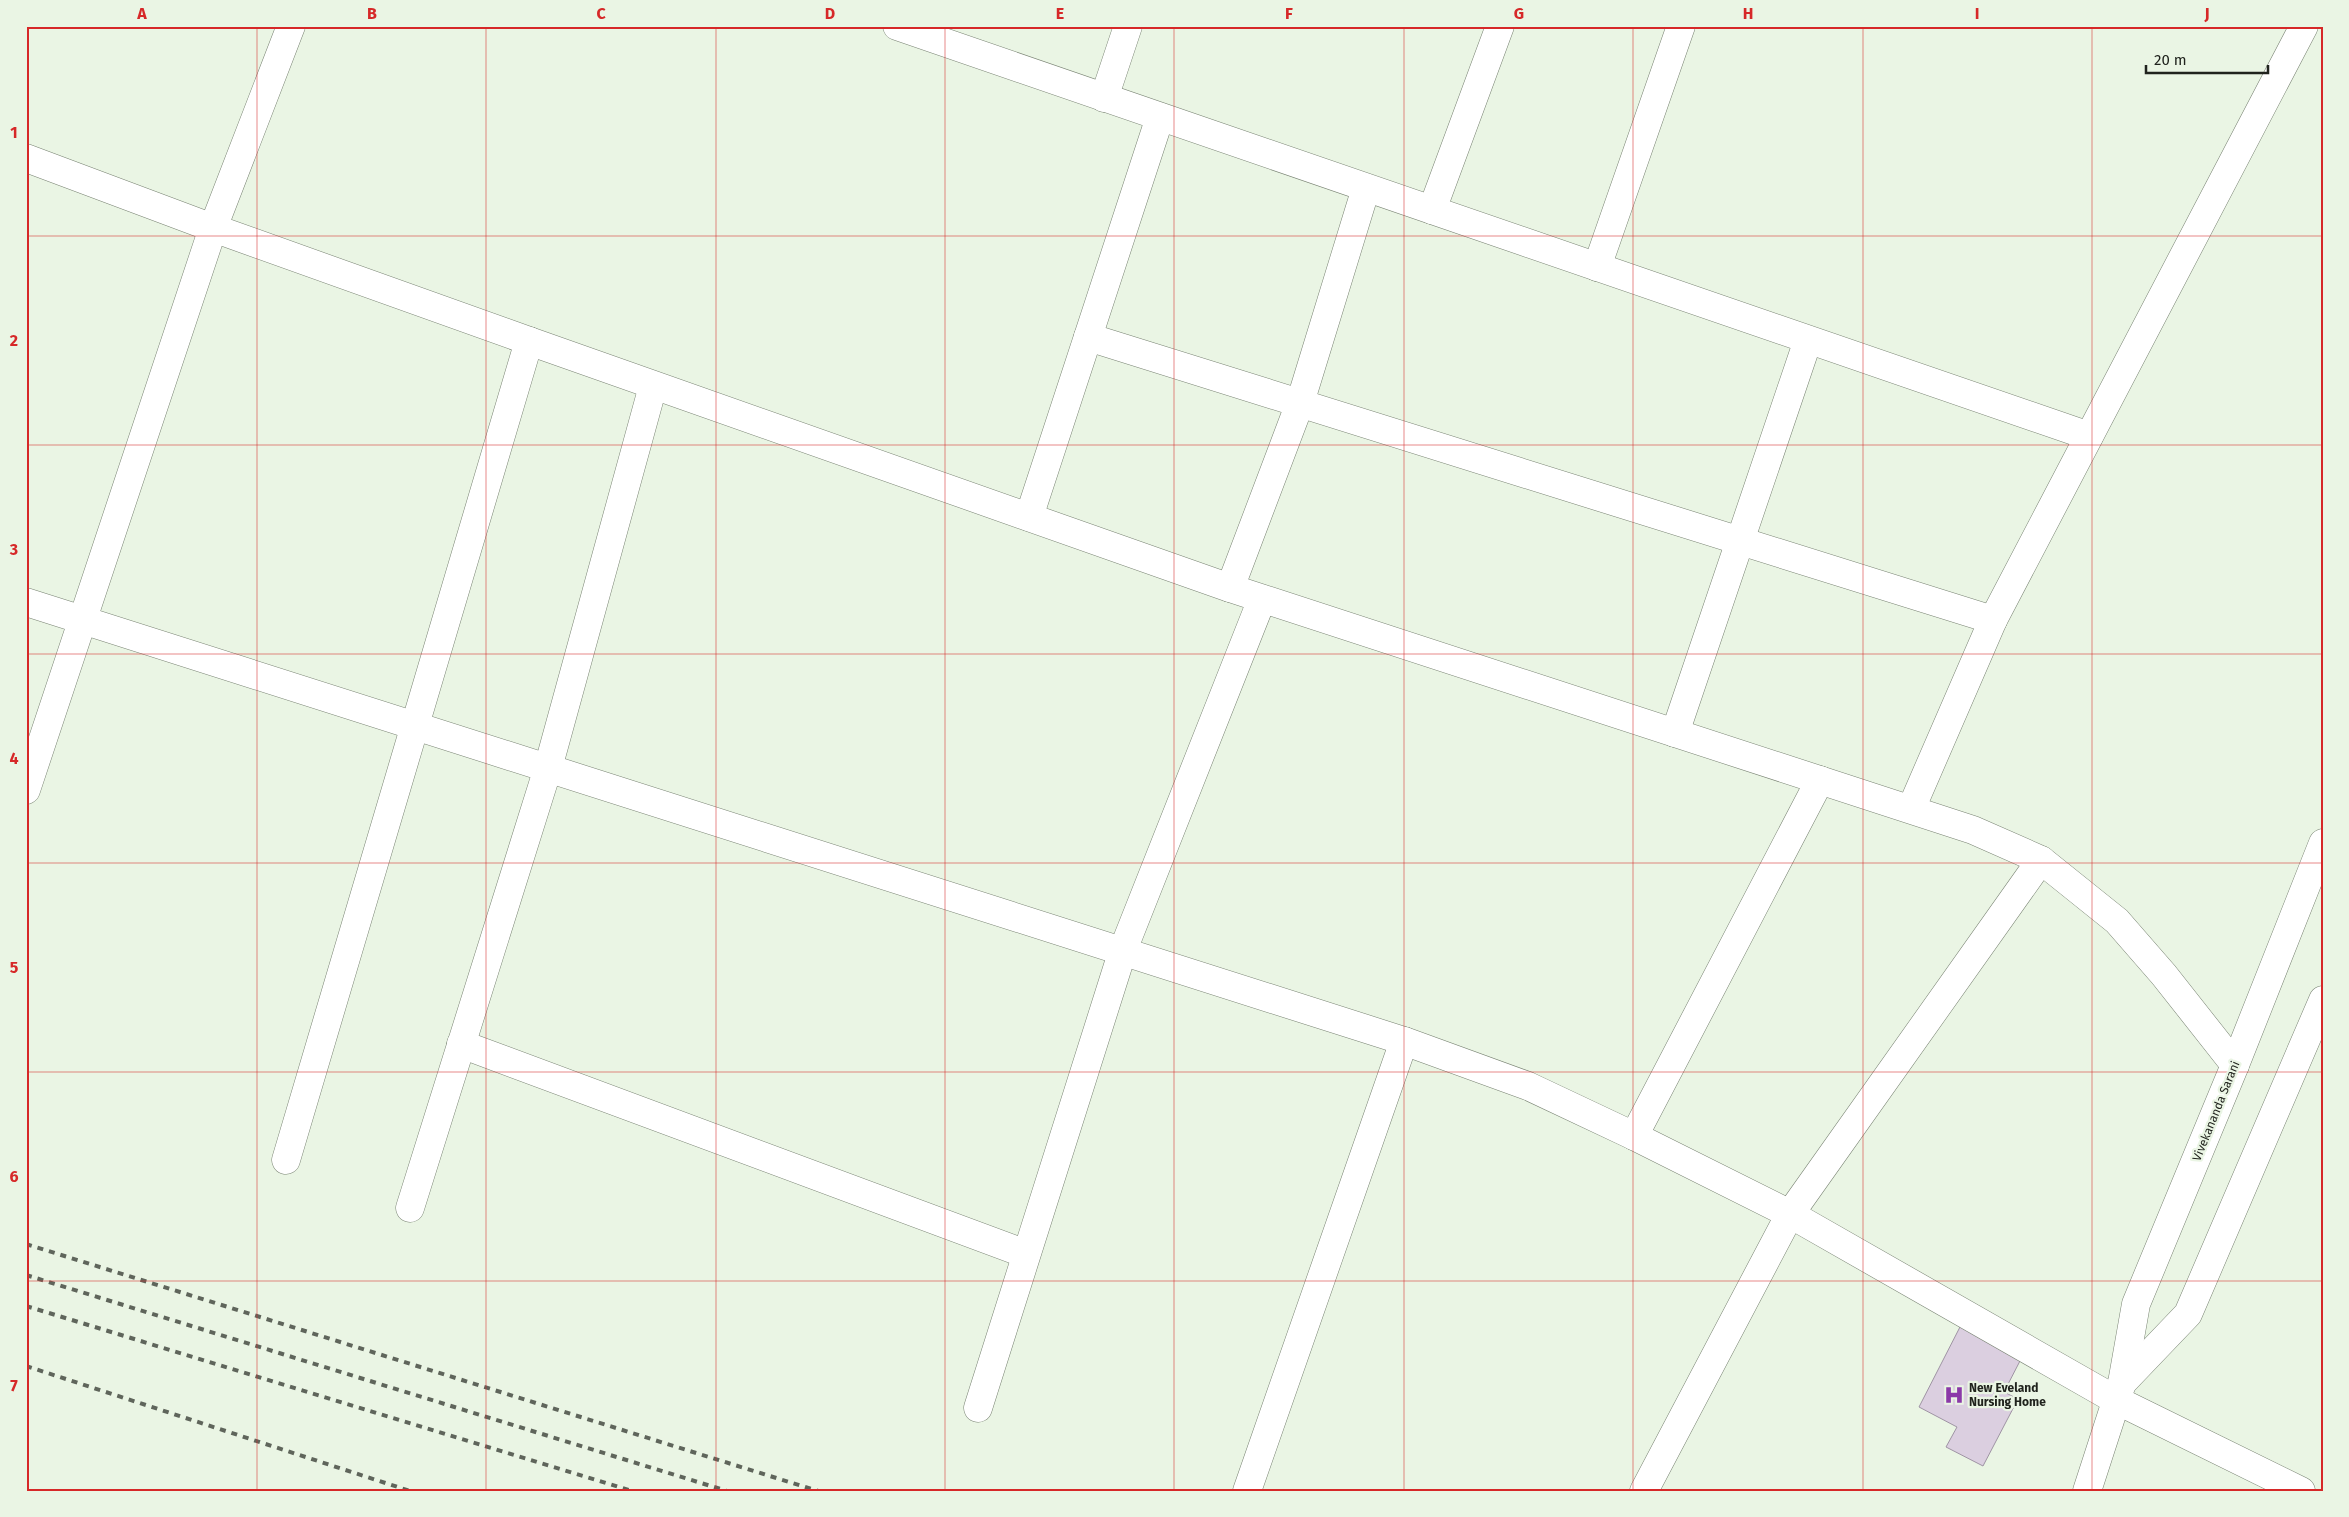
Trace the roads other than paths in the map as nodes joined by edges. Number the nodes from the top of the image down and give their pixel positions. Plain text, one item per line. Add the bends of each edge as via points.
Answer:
1 (291, 26) edge
2 (897, 26) edge
3 (1128, 26) edge
4 (1500, 26) edge
5 (1681, 26) edge
6 (2304, 26) edge
7 (1104, 98) junction
8 (1160, 117) junction
9 (26, 158) edge
10 (1366, 188) junction
11 (1432, 210) junction
12 (213, 228) junction
13 (1596, 267) junction
14 (1088, 337) junction
15 (1808, 340) junction
16 (529, 342) junction
17 (653, 386) junction
18 (1300, 403) junction
19 (2089, 436) junction
20 (1029, 517) junction
21 (1739, 541) junction
22 (1230, 588) junction
23 (1262, 599) junction
24 (26, 602) edge
25 (82, 619) junction
26 (1993, 620) junction
27 (415, 725) junction
28 (1675, 733) junction
29 (548, 768) junction
30 (1820, 780) junction
31 (26, 790) edge
32 (1911, 809) junction
33 (2323, 843) edge
34 (2041, 860) junction
35 (1123, 950) junction
36 (2323, 1000) edge
37 (1404, 1041) junction
38 (461, 1044) junction
39 (2235, 1065) junction
40 (1634, 1136) junction
41 (286, 1160) dead end
42 (410, 1208) dead end
43 (1790, 1214) junction
44 (1026, 1254) junction
45 (2119, 1391) junction
46 (978, 1408) dead end
47 (1247, 1491) edge
48 (1644, 1491) edge
49 (2087, 1491) edge
50 (2301, 1491) edge

1 - 12 street
2 - 7 street
3 - 7 street
4 - 11 street
5 - 13 street
6 - 19 street
7 - 8 street
8 - 10 street
8 - 14 street
9 - 12 street
10 - 11 street
10 - 18 street
11 - 13 street
12 - 16 street
12 - 25 street
13 - 15 street
14 - 18 street
14 - 20 street
15 - 19 street
15 - 21 street
16 - 17 street
16 - 27 street
17 - 20 street
17 - 29 street
18 - 21 street
18 - 22 street
19 - 26 street
20 - 22 street
21 - 26 street
21 - 28 street
22 - 23 street
23 - 28 street
23 - 35 street
24 - 25 street
25 - 27 street
25 - 31 street
26 - 32 street
27 - 29 street
27 - 41 street
28 - 30 street
29 - 35 street
29 - 38 street
30 - 32 street
30 - 40 street
32 - 34 street via 1974,830
33 - 39 street, Vivekananda Sarani
34 - 39 street via 2117,921
34 - 43 street
35 - 37 street
35 - 44 street
36 - 45 street, Vivekananda Sarani via 2188,1314
37 - 40 street via 1528,1086
37 - 47 street
38 - 42 street
38 - 44 street
39 - 45 street, Vivekananda Sarani via 2136,1304
40 - 43 street
43 - 45 street
43 - 48 street
44 - 46 street
45 - 49 street, Vivekananda Sarani
45 - 50 street

